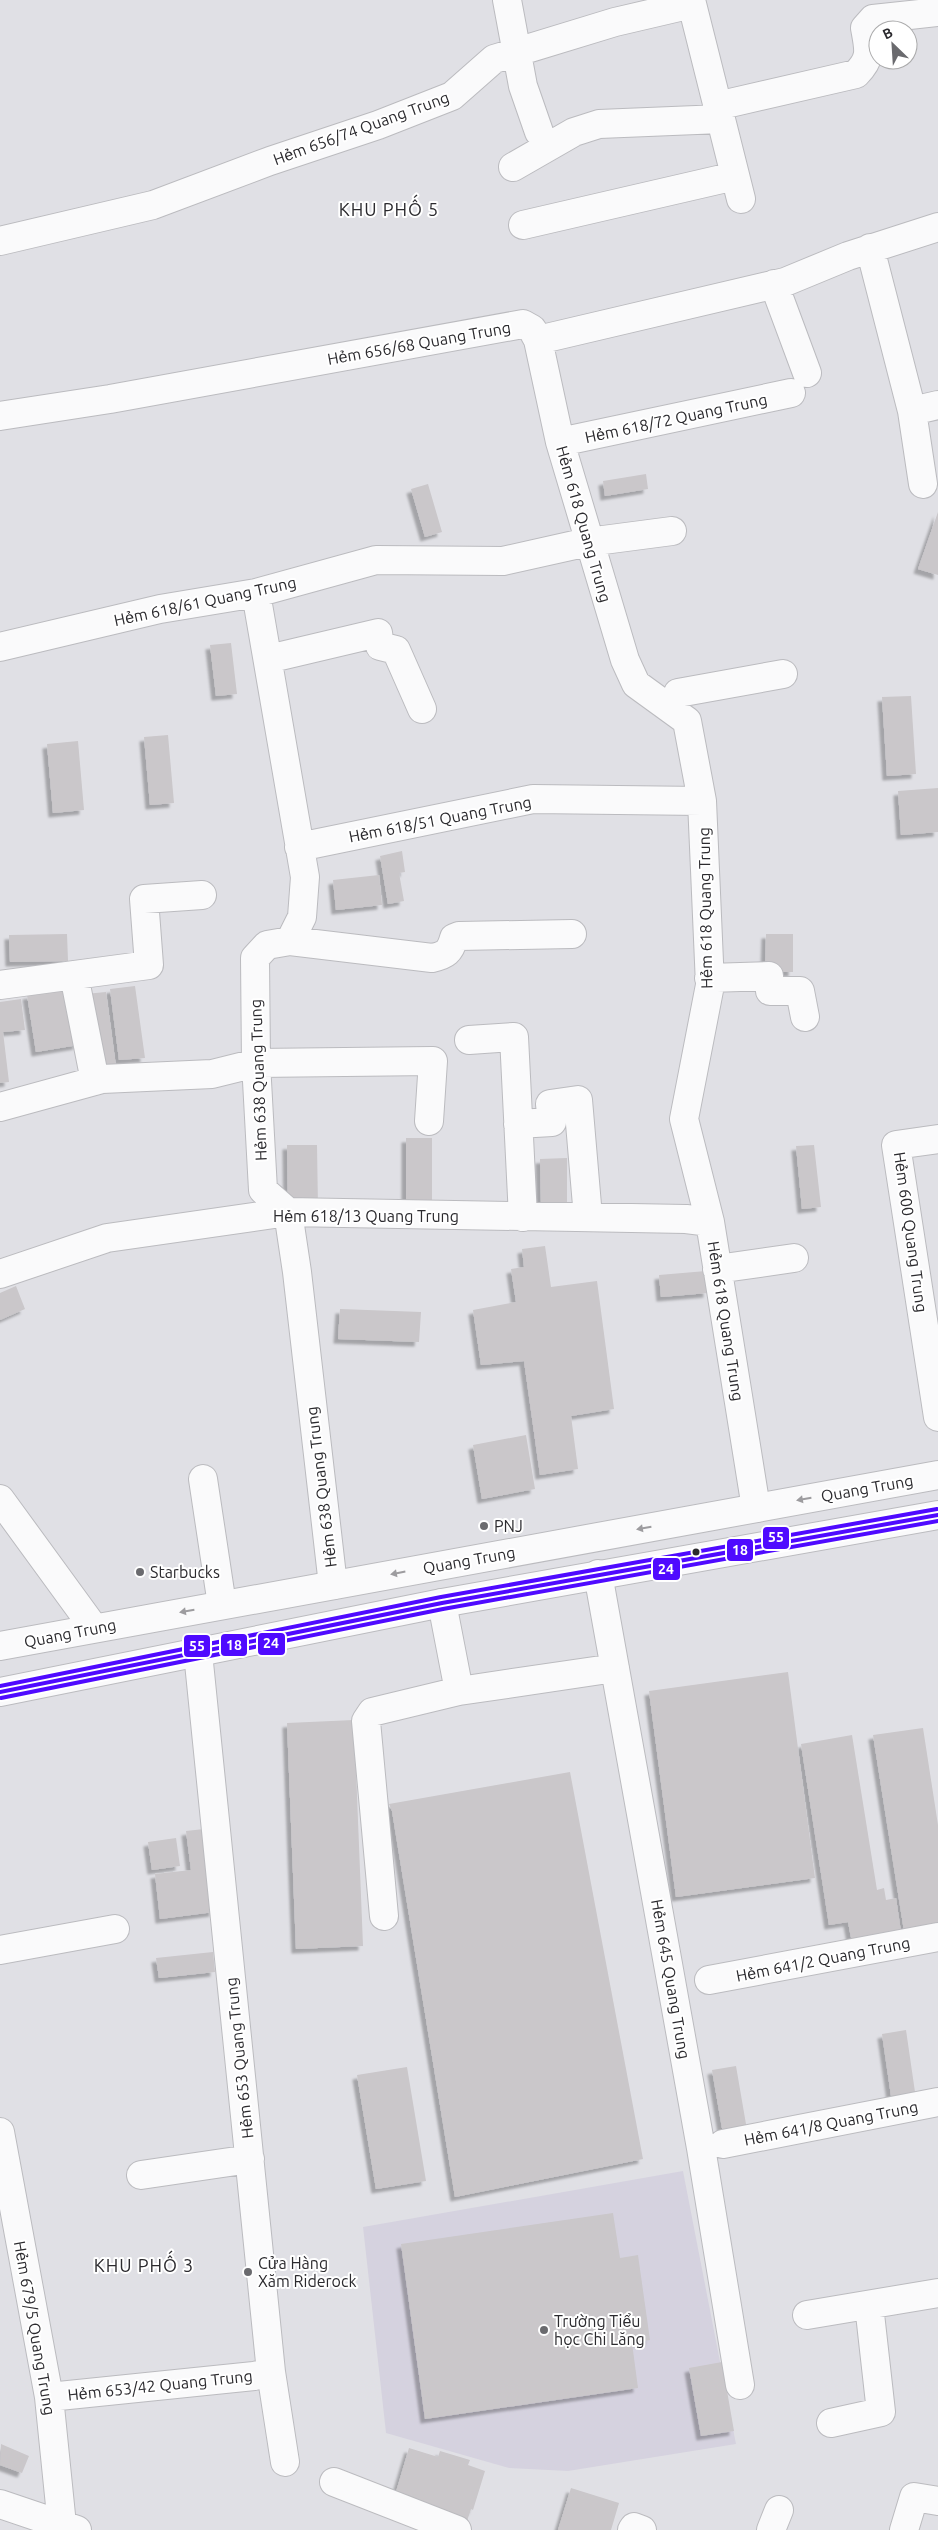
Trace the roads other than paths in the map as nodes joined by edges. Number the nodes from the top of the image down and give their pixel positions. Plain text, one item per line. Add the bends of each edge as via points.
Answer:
1 (507, 0) edge
2 (938, 12) edge
3 (516, 52) junction
4 (719, 112) junction
5 (539, 132) dead end
6 (513, 167) dead end
7 (523, 225) dead end
8 (938, 227) edge
9 (0, 241) edge
10 (870, 248) junction
11 (774, 284) junction
12 (538, 340) junction
13 (938, 405) edge
14 (912, 411) junction
15 (0, 416) edge
16 (560, 442) junction
17 (923, 484) dead end
18 (672, 531) dead end
19 (588, 542) junction
20 (256, 593) junction
21 (0, 647) edge
22 (268, 659) junction
23 (783, 674) dead end
24 (672, 708) junction
25 (422, 709) dead end
26 (702, 800) junction
27 (299, 847) junction
28 (202, 895) dead end
29 (572, 934) dead end
30 (290, 941) junction
31 (74, 975) junction
32 (709, 978) junction
33 (0, 985) edge
34 (805, 1017) dead end
35 (469, 1040) dead end
36 (256, 1063) junction
37 (95, 1081) junction
38 (0, 1107) edge
39 (429, 1121) dead end
40 (518, 1124) junction
41 (938, 1139) edge
42 (288, 1212) junction
43 (522, 1217) junction
44 (588, 1217) junction
45 (710, 1222) junction
46 (794, 1258) dead end
47 (718, 1269) junction
48 (0, 1274) edge
49 (938, 1417) edge
50 (938, 1475) edge
51 (203, 1479) dead end
52 (0, 1499) edge
53 (756, 1508) junction
54 (938, 1515) edge
55 (434, 1566) junction
56 (598, 1574) junction
57 (333, 1585) junction
58 (442, 1603) junction
59 (222, 1605) junction
60 (94, 1628) junction
61 (0, 1646) edge
62 (198, 1653) junction
63 (615, 1668) junction
64 (459, 1691) junction
65 (0, 1692) edge
66 (384, 1916) dead end
67 (115, 1929) dead end
68 (938, 1937) edge
69 (0, 1950) edge
70 (709, 1980) dead end
71 (938, 2102) edge
72 (0, 2132) edge
73 (723, 2144) dead end
74 (250, 2158) junction
75 (141, 2176) dead end
76 (938, 2293) edge
77 (869, 2305) junction
78 (807, 2315) dead end
79 (271, 2372) junction
80 (740, 2385) dead end
81 (49, 2397) junction
82 (831, 2423) dead end
83 (285, 2462) dead end
84 (334, 2482) dead end
85 (938, 2501) edge
86 (0, 2504) edge
87 (70, 2527) edge
88 (457, 2530) edge
89 (632, 2530) edge
90 (642, 2530) edge
91 (904, 2530) edge

1 - 3 street
2 - 4 street via 873,20 865,28 869,51 867,64 856,74
3 - 4 street, Hẻm 656/74 Quang Trung via 615,22 692,4
3 - 5 street via 523,86
3 - 9 street, Hẻm 656/74 Quang Trung via 494,59 452,96 378,125 153,205
4 - 6 street via 599,124 574,132
4 - 7 street, Hẻm 656/74 Quang Trung via 738,187
8 - 10 street
10 - 11 street
10 - 14 street
11 - 12 street
11 - 16 street, Hẻm 618/72 Quang Trung via 799,383
12 - 15 street, Hẻm 656/68 Quang Trung via 532,328 522,324
12 - 16 street, Hẻm 618 Quang Trung
13 - 14 street
14 - 17 street
16 - 19 street, Hẻm 618 Quang Trung
18 - 19 street, Hẻm 618/61 Quang Trung
19 - 20 street, Hẻm 618/61 Quang Trung via 503,560 376,560
19 - 24 street, Hẻm 618 Quang Trung via 625,660 636,684
20 - 21 street, Hẻm 618/61 Quang Trung via 160,609
20 - 22 street
22 - 25 street via 378,633 380,646 396,650
22 - 27 street
23 - 24 street via 678,693
24 - 26 street, Hẻm 618 Quang Trung via 687,721
26 - 27 street, Hẻm 618/51 Quang Trung via 533,799
26 - 32 street, Hẻm 618 Quang Trung
27 - 30 street via 306,877 302,917
28 - 31 street via 144,899 149,965
29 - 30 street, Hẻm 638 Quang Trung via 459,936 454,938 451,950 444,956 432,958
30 - 36 street, Hẻm 638 Quang Trung via 267,945 255,958
31 - 33 street
31 - 37 street
32 - 34 street via 769,976 770,991 800,991
32 - 45 street, Hẻm 618 Quang Trung via 684,1119
35 - 40 street via 514,1036
36 - 37 street via 212,1074
36 - 39 street via 433,1061
36 - 42 street, Hẻm 638 Quang Trung via 263,1190
37 - 38 street
40 - 43 street
40 - 44 street via 552,1122 550,1104 578,1100
41 - 49 street, Hẻm 600 Quang Trung via 896,1145
42 - 43 street, Hẻm 618/13 Quang Trung
42 - 48 street, Hẻm 618/13 Quang Trung via 107,1238
42 - 57 street, Hẻm 638 Quang Trung
43 - 44 street, Hẻm 618/13 Quang Trung
44 - 45 street, Hẻm 618/13 Quang Trung
45 - 47 street, Hẻm 618 Quang Trung
46 - 47 street
47 - 53 street, Hẻm 618 Quang Trung
50 -> 53 street, Quang Trung
51 - 59 street
52 - 60 street
53 -> 55 street, Quang Trung
54 - 56 street
55 -> 57 street, Quang Trung
55 - 58 street
56 - 58 street
56 - 63 street, Hẻm 645 Quang Trung
57 - 59 street, Quang Trung
58 - 62 street
58 - 64 street
59 -> 60 street, Quang Trung
60 - 61 street, Quang Trung
62 - 65 street
62 - 74 street, Hẻm 653 Quang Trung
63 - 64 street
63 - 80 street, Hẻm 645 Quang Trung
64 - 66 street via 383,1708 372,1712 366,1721
67 - 69 street
68 - 70 street, Hẻm 641/2 Quang Trung
71 - 73 street, Hẻm 641/8 Quang Trung
72 - 81 street, Hẻm 679/5 Quang Trung
74 - 75 street
74 - 79 street, Hẻm 653 Quang Trung
76 - 77 street
77 - 78 street
77 - 82 street via 881,2412
79 - 81 street, Hẻm 653/42 Quang Trung
79 - 83 street, Hẻm 653 Quang Trung
81 - 87 street, Hẻm 679/5 Quang Trung
84 - 88 street
85 - 91 street via 914,2496
86 - 87 street
89 - 90 street via 634,2526

